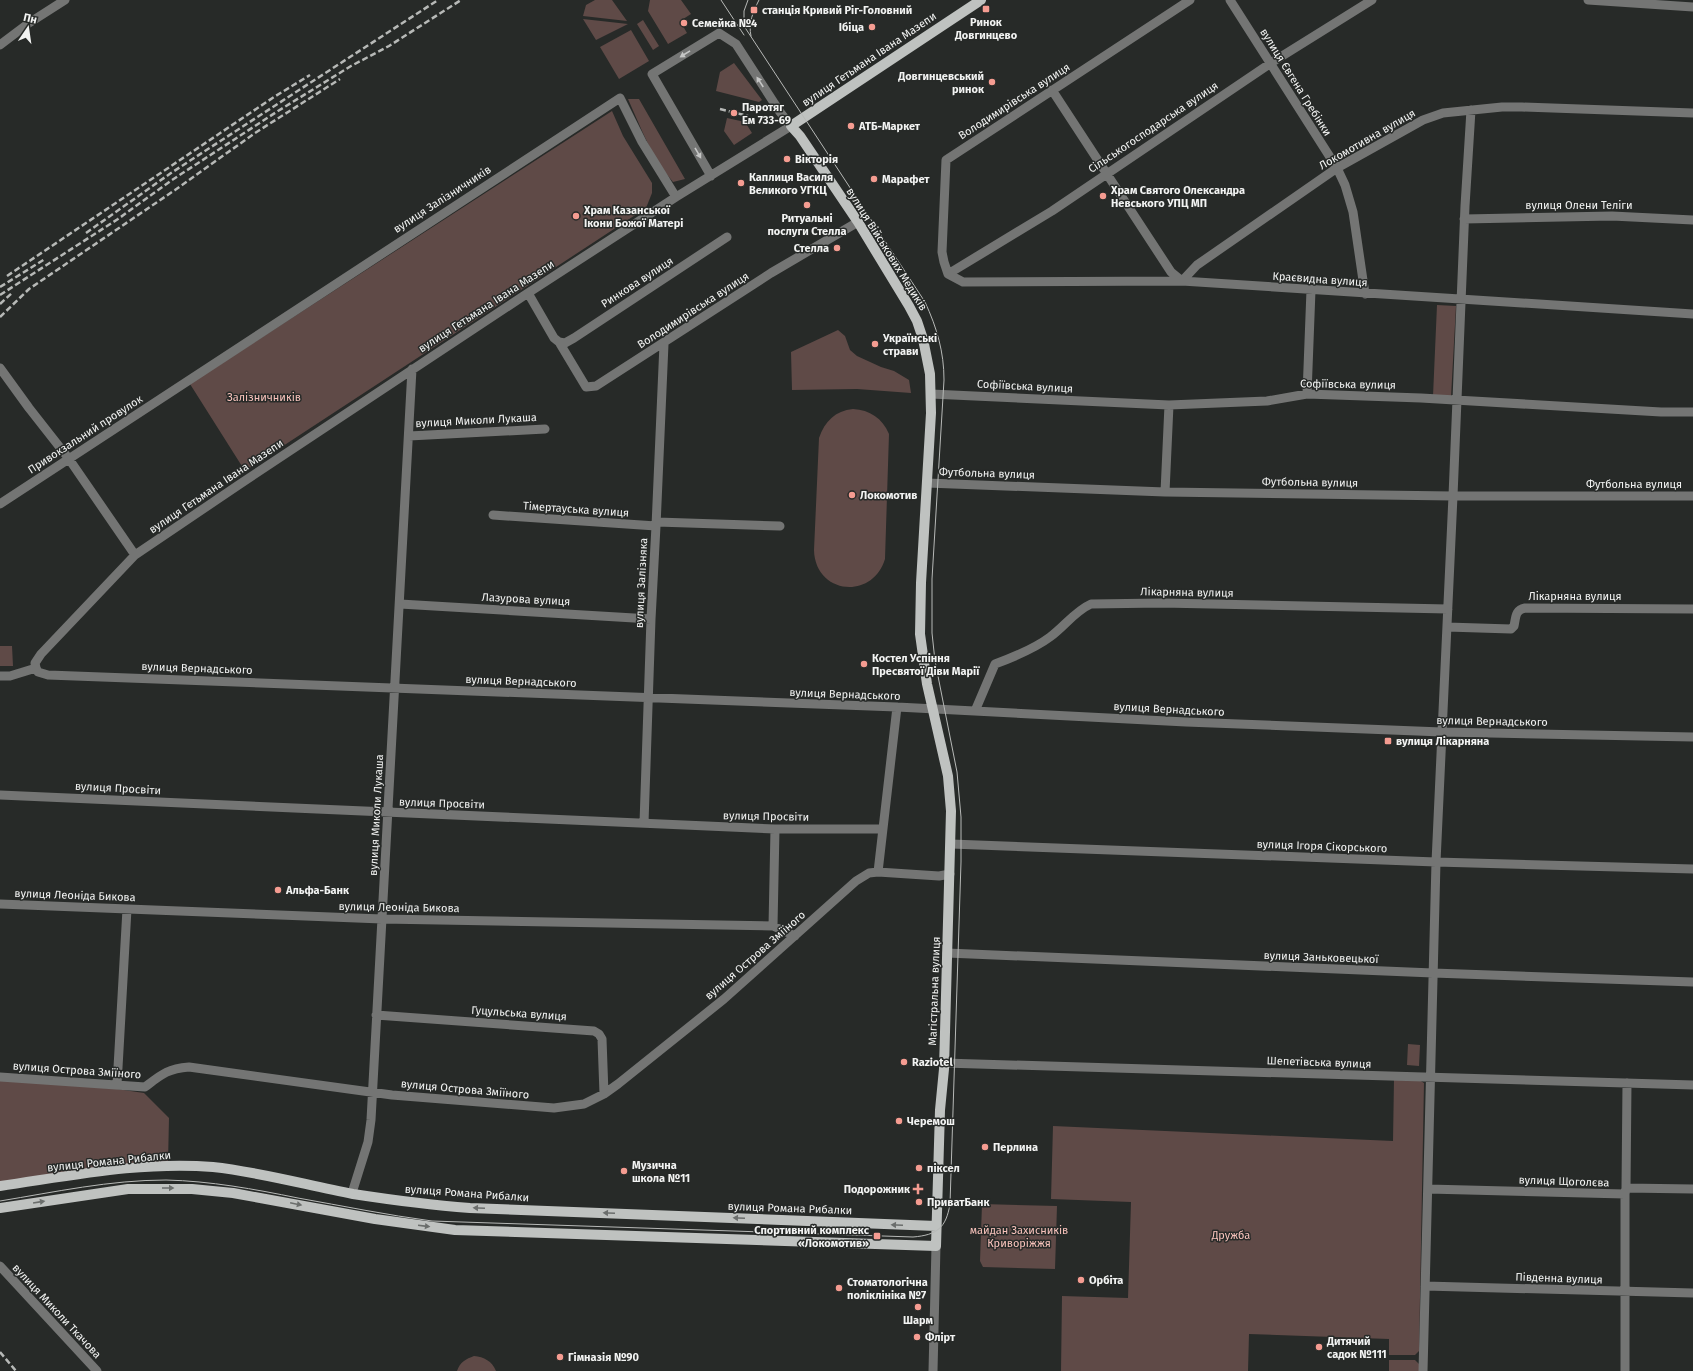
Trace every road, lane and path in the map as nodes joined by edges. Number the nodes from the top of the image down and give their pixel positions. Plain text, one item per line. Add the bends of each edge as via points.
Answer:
1 (65, 0) edge
2 (981, 0) edge
3 (1190, 0) edge
4 (1230, 0) edge
5 (1372, 0) edge
6 (1588, 0) edge
7 (1693, 7) edge
8 (0, 45) edge
9 (1270, 63) junction
10 (1052, 90) junction
11 (1471, 110) junction
12 (1693, 113) edge
13 (791, 126) junction
14 (1337, 168) junction
15 (1107, 173) junction
16 (711, 176) junction
17 (676, 197) junction
18 (1464, 219) junction
19 (1693, 220) edge
20 (858, 222) junction
21 (727, 237) dead end
22 (948, 274) junction
23 (1182, 281) junction
24 (1311, 290) junction
25 (528, 293) junction
26 (1365, 294) junction
27 (1462, 300) junction
28 (1693, 314) edge
29 (559, 342) junction
30 (664, 344) junction
31 (0, 368) edge
32 (412, 369) junction
33 (182, 384) joint
34 (931, 394) junction
35 (1307, 394) junction
36 (1457, 401) junction
37 (1169, 405) junction
38 (1693, 412) edge
39 (545, 429) dead end
40 (409, 436) junction
41 (70, 459) junction
42 (927, 483) junction
43 (1165, 492) junction
44 (1454, 496) junction
45 (1693, 496) edge
46 (0, 504) edge
47 (493, 515) dead end
48 (656, 524) junction
49 (780, 526) dead end
50 (135, 556) junction
51 (400, 604) junction
52 (1448, 609) junction
53 (1693, 609) edge
54 (651, 619) junction
55 (1448, 627) junction
56 (36, 668) junction
57 (0, 676) edge
58 (394, 688) junction
59 (648, 698) junction
60 (897, 708) junction
61 (932, 709) junction
62 (975, 711) junction
63 (1442, 732) junction
64 (1693, 737) edge
65 (0, 795) edge
66 (388, 813) junction
67 (644, 823) junction
68 (775, 829) junction
69 (883, 829) junction
70 (951, 844) junction
71 (1436, 862) junction
72 (1693, 869) edge
73 (878, 872) junction
74 (950, 874) junction
75 (0, 904) edge
76 (127, 909) junction
77 (382, 919) junction
78 (773, 926) junction
79 (795, 936) junction
80 (947, 953) junction
81 (1433, 973) junction
82 (1693, 982) edge
83 (376, 1015) junction
84 (944, 1063) junction
85 (0, 1077) edge
86 (1430, 1077) junction
87 (1627, 1083) junction
88 (117, 1085) junction
89 (1693, 1085) edge
90 (372, 1092) junction
91 (604, 1094) junction
92 (0, 1186) edge
93 (1428, 1189) junction
94 (1693, 1189) edge
95 (1625, 1191) junction
96 (352, 1193) junction
97 (0, 1208) edge
98 (936, 1226) junction
99 (936, 1246) junction
100 (0, 1266) edge
101 (1425, 1286) junction
102 (1625, 1292) junction
103 (1693, 1293) edge
104 (97, 1371) edge
105 (933, 1371) edge
106 (1423, 1371) edge
107 (1625, 1371) edge

1 - 8 street
2 - 13 main road, вулиця Гетьмана Івана Мазепи
3 - 10 street, Володимирівська вулиця
4 - 9 street, вулиця Євгена Гребінки
5 - 9 street, Сільськогосподарська вулиця
6 - 7 street
9 - 14 street, вулиця Євгена Гребінки
9 - 15 street, Сільськогосподарська вулиця
10 - 15 street
10 - 22 street, Володимирівська вулиця via 946,160 942,252
11 - 12 street, Локомотивна вулиця via 1522,107
11 - 14 street, Локомотивна вулиця via 1423,120
11 - 18 street
13 - 16 street, вулиця Гетьмана Івана Мазепи
13 -> 16 street via 736,44 719,33 652,74
13 - 20 main road, вулиця Військових Медиків
14 - 23 street, Локомотивна вулиця via 1197,264
14 - 26 street, вулиця Євгена Гребінки via 1354,212
15 - 22 street, Сільськогосподарська вулиця via 1052,211
15 - 23 street via 1171,272
16 - 17 street, вулиця Гетьмана Івана Мазепи
17 - 25 street, вулиця Гетьмана Івана Мазепи
17 - 33 street, вулиця Залізничників via 642,142 620,98
18 - 19 street, вулиця Олени Теліги via 1612,216
18 - 27 street
20 - 30 street, Володимирівська вулиця via 771,273
20 - 34 main road, вулиця Військових Медиків via 917,321 930,374
21 - 29 street, Ринкова вулиця via 574,338 565,343
22 - 23 street, Краєвидна вулиця via 963,282
23 - 24 street, Краєвидна вулиця
24 - 26 street, Краєвидна вулиця
24 - 35 street
25 - 29 street via 554,338
25 - 32 street, вулиця Гетьмана Івана Мазепи
26 - 27 street, Краєвидна вулиця
27 - 28 street, Краєвидна вулиця
27 - 36 street
29 - 30 street, Володимирівська вулиця via 586,387 590,388
30 - 48 street, вулиця Залізняка
31 - 41 street
32 - 40 street, вулиця Миколи Лукаша
32 - 50 street, вулиця Гетьмана Івана Мазепи
33 - 41 street, Привокзальний провулок
34 - 37 street, Софіївська вулиця
34 - 42 main road, вулиця Військових Медиків
35 - 36 street, Софіївська вулиця
35 - 37 street, Софіївська вулиця via 1267,401
36 - 38 street, Софіївська вулиця
36 - 44 street
37 - 43 street
39 - 40 street, вулиця Миколи Лукаша
40 - 51 street, вулиця Миколи Лукаша
41 - 46 street, Привокзальний провулок
41 - 50 street
42 - 43 street, Футбольна вулиця
42 - 61 main road, вулиця Військових Медиків via 920,634
43 - 44 street, Футбольна вулиця
44 - 45 street, Футбольна вулиця
44 - 52 street
47 - 48 street, Тімертауська вулиця
48 - 49 street, Тімертауська вулиця
48 - 54 street, вулиця Залізняка
50 - 56 street, вулиця Гетьмана Івана Мазепи via 41,654 35,663
51 - 54 street, Лазурова вулиця
51 - 58 street, вулиця Миколи Лукаша
52 - 55 street
52 - 62 street, Лікарняна вулиця via 1170,603 1091,604 1082,608 1050,637 1026,652 995,664
53 - 55 street, Лікарняна вулиця via 1525,608 1516,613 1511,629
54 - 59 street, вулиця Залізняка
55 - 63 street
56 - 57 street via 10,676
56 - 58 street, вулиця Вернадського via 38,672 48,675
58 - 59 street, вулиця Вернадського
58 - 66 street, вулиця Миколи Лукаша
59 - 60 street, вулиця Вернадського
59 - 67 street, вулиця Залізняка
60 - 61 street, вулиця Вернадського
60 - 69 street
61 - 62 street, вулиця Вернадського
61 - 70 main road, Магістральна вулиця via 950,793
62 - 63 street, вулиця Вернадського
63 - 64 street, вулиця Вернадського
63 - 71 street
65 - 66 street, вулиця Просвіти
66 - 67 street, вулиця Просвіти
66 - 77 street, вулиця Миколи Лукаша
67 - 68 street, вулиця Просвіти
68 - 69 street, вулиця Просвіти
68 - 78 street
69 - 73 street
70 - 71 street, вулиця Ігоря Сікорського
70 - 74 main road, Магістральна вулиця
71 - 72 street, вулиця Ігоря Сікорського
71 - 81 street
73 - 74 street via 939,876
73 - 79 street, вулиця Острова Зміїного via 869,873 856,881
74 - 80 main road, Магістральна вулиця
75 - 76 street, вулиця Леоніда Бикова
76 - 77 street, вулиця Леоніда Бикова
76 - 88 street
77 - 78 street, вулиця Леоніда Бикова
77 - 83 street, вулиця Миколи Лукаша
78 - 79 street, вулиця Леоніда Бикова
79 - 91 street, вулиця Острова Зміїного via 708,1012
80 - 81 street, вулиця Заньковецької
80 - 84 main road, Магістральна вулиця
81 - 82 street, вулиця Заньковецької
81 - 86 street
83 - 90 street, вулиця Миколи Лукаша
83 - 91 street, Гуцульська вулиця via 594,1031 602,1039
84 - 86 street, Шепетівська вулиця
84 - 98 main road, Магістральна вулиця
85 - 88 street, вулиця Острова Зміїного
86 - 87 street, Шепетівська вулиця
86 - 93 street
87 - 89 street, Шепетівська вулиця
87 - 95 street
88 - 90 street, вулиця Острова Зміїного via 145,1087 173,1068 189,1067
90 - 91 street, вулиця Острова Зміїного via 554,1108 584,1104
90 - 96 street, вулиця Миколи Лукаша via 368,1142
92 - 96 main road, вулиця Романа Рибалки via 168,1166 213,1167
93 - 95 street, вулиця Щоголєва
93 - 101 street
94 - 95 street, вулиця Щоголєва
95 - 102 street
98 -> 96 main road, вулиця Романа Рибалки via 470,1208 420,1204
97 -> 99 main road via 128,1189 192,1189 233,1193 375,1219 455,1230
98 - 99 main road, Магістральна вулиця
99 - 105 street, Магістральна вулиця
100 - 104 street, вулиця Миколи Ткачова
101 - 102 street, Південна вулиця
101 - 106 street
102 - 103 street, Південна вулиця
102 - 107 street

